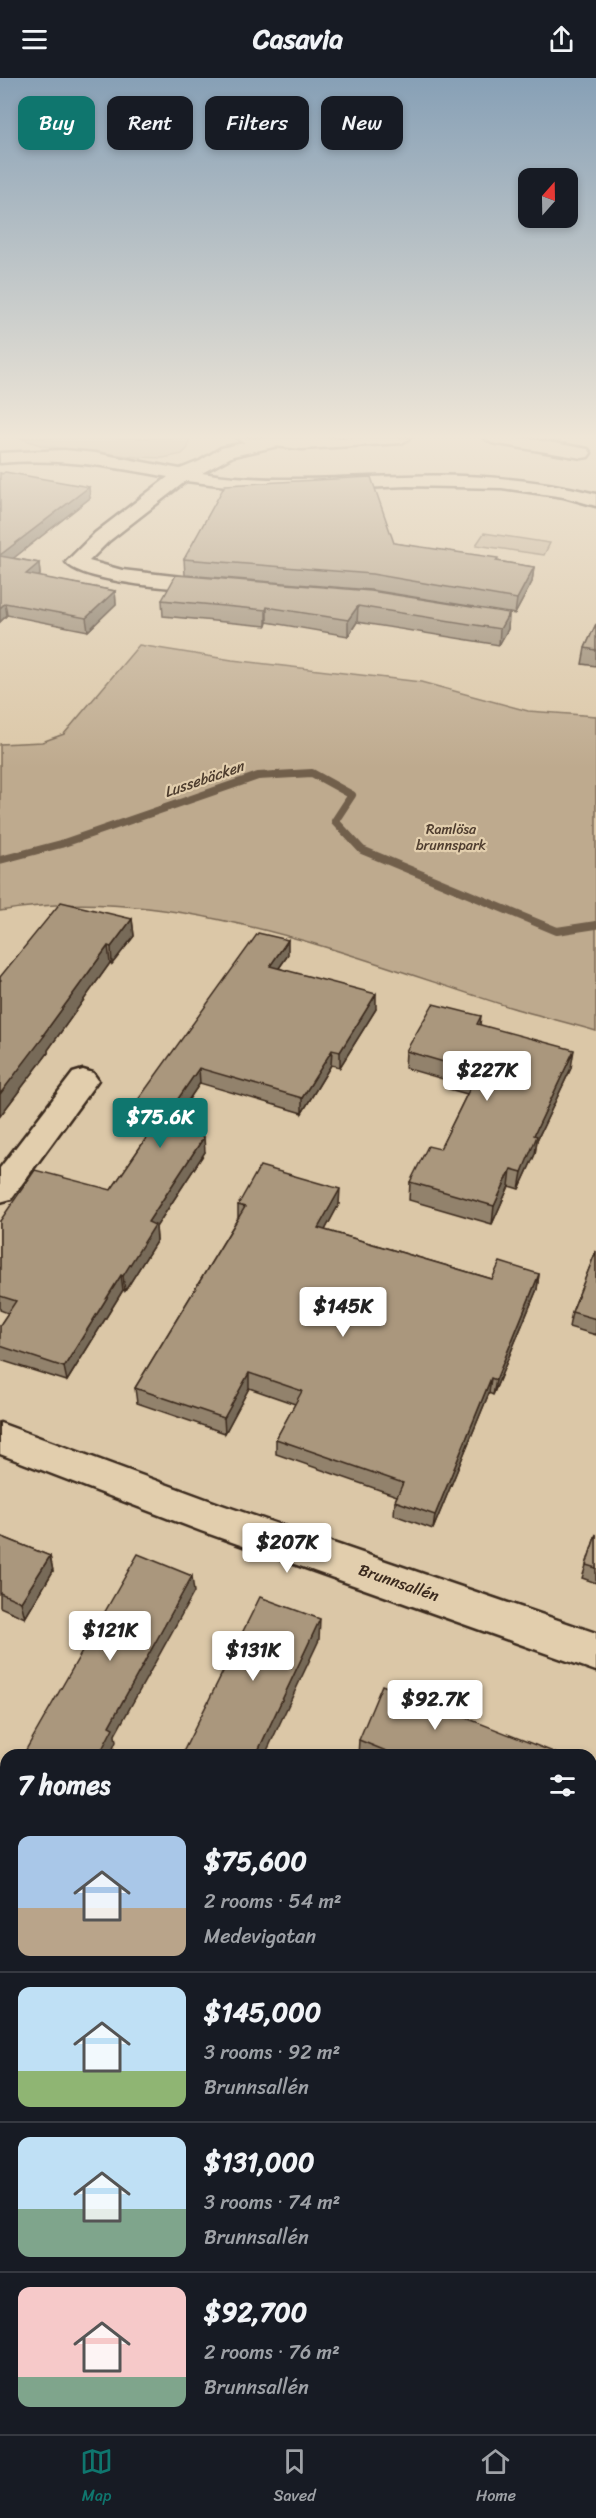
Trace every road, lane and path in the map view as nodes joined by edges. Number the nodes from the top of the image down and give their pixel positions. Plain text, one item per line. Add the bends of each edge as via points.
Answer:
1 (91, 548) edge
2 (243, 588) edge
3 (82, 1080) dead end
4 (0, 1191) edge
5 (0, 1438) edge
6 (596, 1652) edge

1 - 2 street via 76,562 148,580
3 - 4 street
5 - 6 street, Brunnsallén via 214,1519

